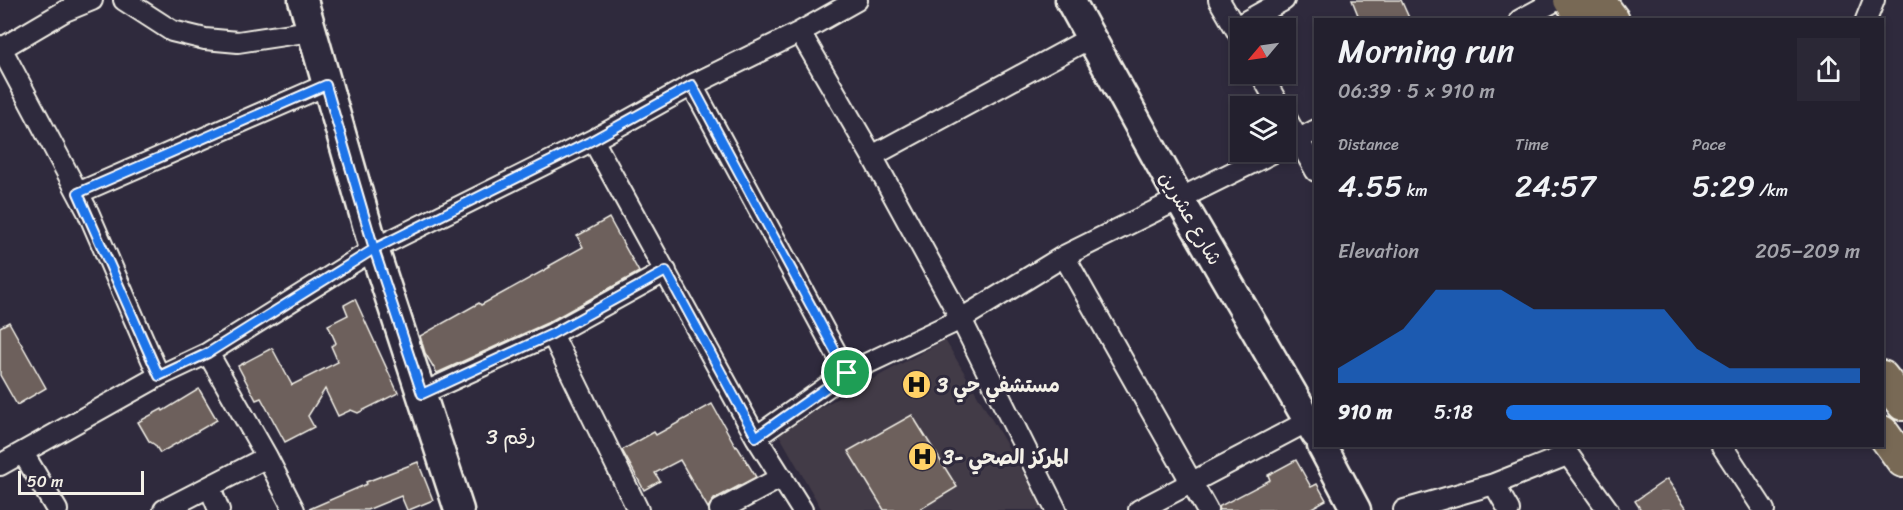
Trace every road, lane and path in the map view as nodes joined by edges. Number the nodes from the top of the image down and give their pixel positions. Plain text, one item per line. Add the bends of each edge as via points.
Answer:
1 (92, 0) edge
2 (124, 0) edge
3 (303, 0) edge
4 (857, 0) edge
5 (1070, 0) edge
6 (1219, 0) edge
7 (1284, 0) edge
8 (1557, 0) edge
9 (1570, 0) edge
10 (1598, 0) edge
11 (1874, 0) edge
12 (1258, 18) edge
13 (1524, 18) edge
14 (1584, 18) edge
15 (1612, 18) edge
16 (1867, 18) edge
17 (1230, 19) edge
18 (311, 31) junction
19 (800, 32) junction
20 (1090, 38) junction
21 (1, 47) edge
22 (326, 85) junction
23 (692, 85) junction
24 (1314, 131) edge
25 (593, 140) junction
26 (1296, 141) edge
27 (1296, 148) edge
28 (872, 156) junction
29 (1253, 162) edge
30 (1314, 169) edge
31 (78, 193) junction
32 (1179, 198) junction
33 (374, 249) junction
34 (1064, 256) junction
35 (666, 271) junction
36 (961, 319) junction
37 (552, 334) junction
38 (208, 353) junction
39 (847, 373) junction
40 (159, 376) junction
41 (1884, 380) edge
42 (422, 394) junction
43 (1903, 404) edge
44 (1314, 427) edge
45 (1314, 429) edge
46 (1884, 435) edge
47 (756, 437) junction
48 (1324, 447) edge
49 (1723, 447) edge
50 (1565, 450) edge
51 (23, 453) junction
52 (267, 458) junction
53 (1903, 460) edge
54 (0, 465) edge
55 (782, 477) junction
56 (1191, 484) junction
57 (1494, 484) junction
58 (210, 488) junction
59 (1755, 507) edge
60 (57, 510) edge
61 (164, 510) edge
62 (219, 510) edge
63 (294, 510) edge
64 (459, 510) edge
65 (638, 510) edge
66 (720, 510) edge
67 (802, 510) edge
68 (1056, 510) edge
69 (1139, 510) edge
70 (1207, 510) edge
71 (1356, 510) edge
72 (1404, 510) edge
73 (1509, 510) edge
74 (1608, 510) edge

1 - 21 street
2 - 18 street via 172,31 205,39 238,42
3 - 18 street
4 - 19 street
5 - 20 street, شارع عشرين
6 - 17 street
7 - 12 street
8 - 13 street
9 - 14 main road
10 - 15 main road
11 - 16 street
18 - 22 street
19 - 23 street
19 - 28 street
20 - 28 street
20 - 32 street, شارع عشرين
21 - 31 street
22 - 31 street
22 - 33 street
23 - 25 street
23 - 39 street
24 - 26 street
25 - 33 street
25 - 35 street
27 - 30 street
28 - 36 street
29 - 32 street
31 - 40 street
32 - 34 street
32 - 44 street, شارع عشرين
33 - 38 street
33 - 42 street
34 - 36 street
34 - 56 street
35 - 37 street
35 - 47 street
36 - 39 street
36 - 68 street
37 - 42 street
37 - 65 street
38 - 40 street
38 - 52 street
39 - 47 street
40 - 51 street
41 - 43 main road
42 - 64 street
45 - 56 street
46 - 53 main road
47 - 55 street
48 - 71 street, شارع عشرين
49 - 59 street
50 - 57 street
50 - 74 street
51 - 54 street
51 - 60 street
52 - 58 street
52 - 63 street
55 - 66 street
55 - 67 street
56 - 69 street
56 - 70 street
57 - 72 street
57 - 73 street
58 - 61 street
58 - 62 street

